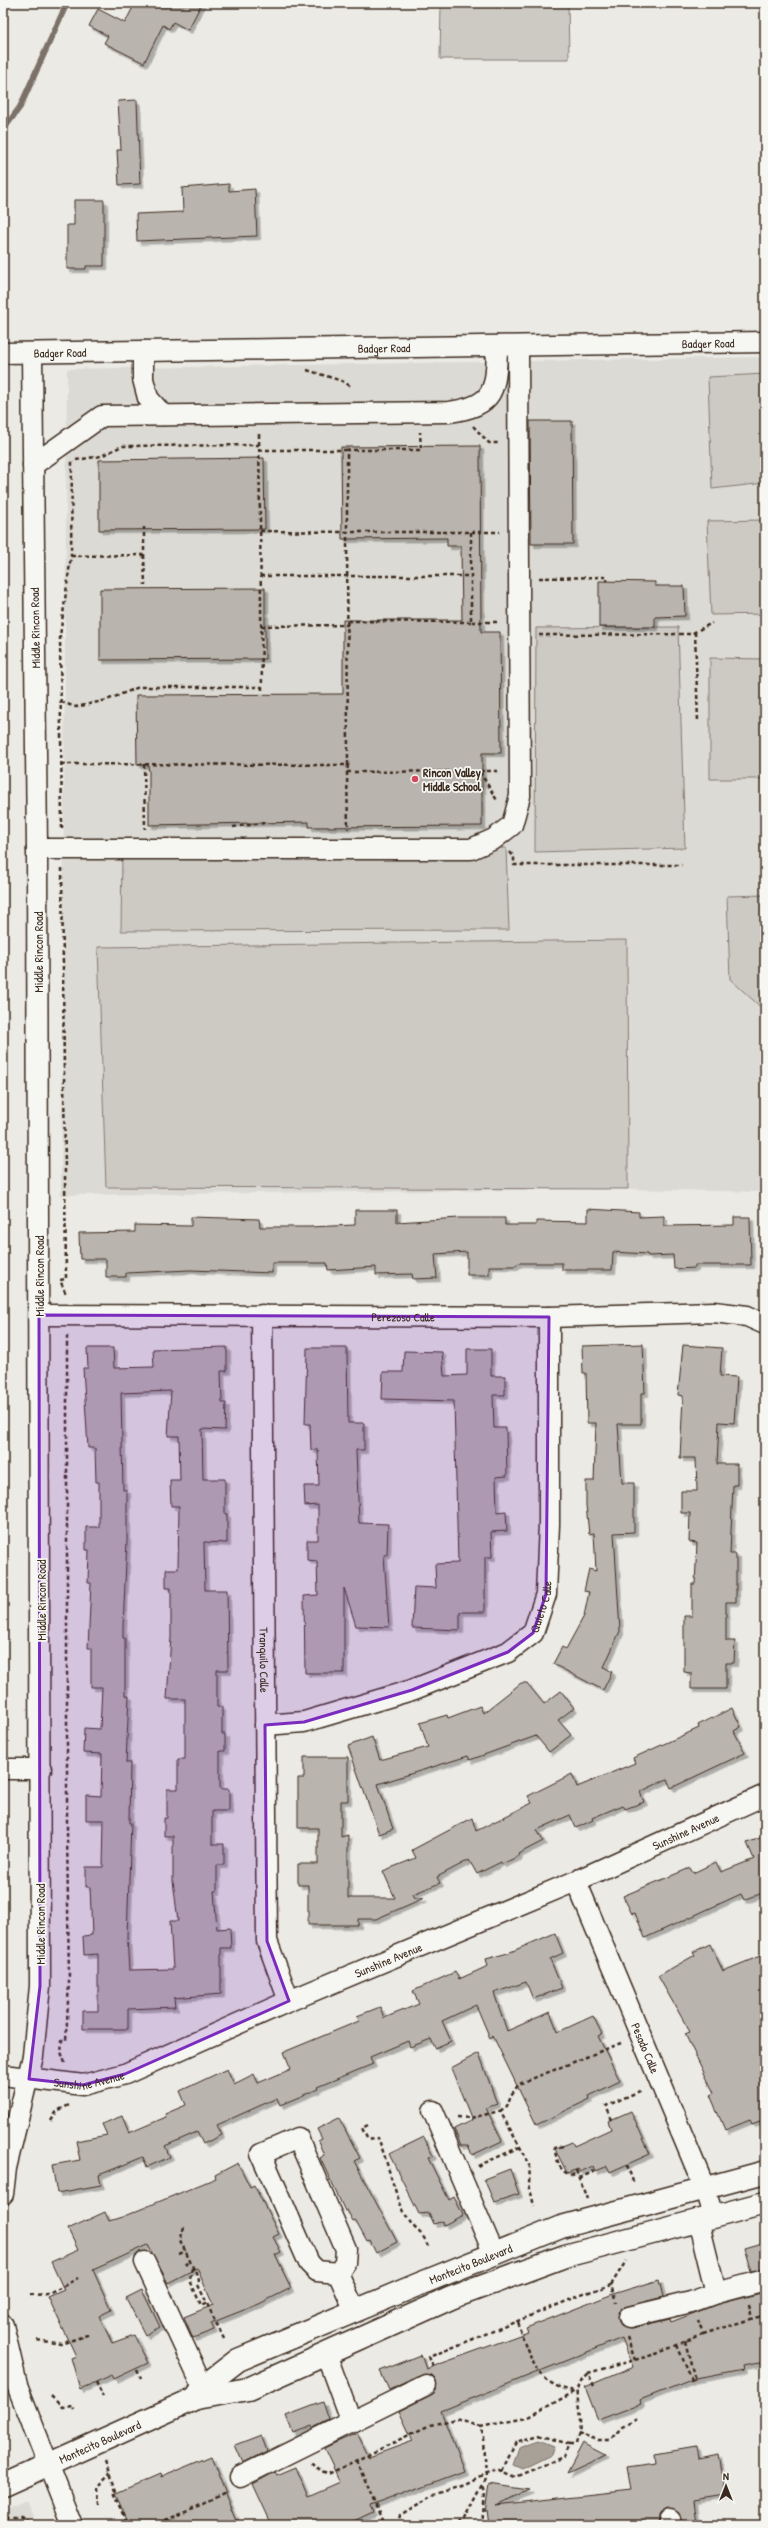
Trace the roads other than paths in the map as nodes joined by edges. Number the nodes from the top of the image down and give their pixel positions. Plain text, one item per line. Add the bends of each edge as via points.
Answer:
1 (765, 342) edge
2 (497, 346) junction
3 (518, 347) junction
4 (143, 351) junction
5 (3, 354) edge
6 (32, 354) junction
7 (163, 415) junction
8 (33, 465) junction
9 (37, 849) junction
10 (39, 1315) junction
11 (262, 1315) junction
12 (549, 1317) junction
13 (765, 1324) edge
14 (265, 1725) junction
15 (3, 1769) edge
16 (41, 1769) junction
17 (765, 1795) edge
18 (576, 1880) junction
19 (289, 2001) junction
20 (3, 2075) edge
21 (29, 2079) junction
22 (433, 2111) road end
23 (765, 2172) edge
24 (705, 2188) junction
25 (3, 2194) edge
26 (765, 2203) edge
27 (706, 2218) junction
28 (494, 2254) junction
29 (145, 2262) dead end
30 (338, 2274) junction
31 (765, 2280) edge
32 (716, 2292) junction
33 (355, 2311) junction
34 (625, 2318) road end
35 (3, 2325) edge
36 (326, 2354) junction
37 (426, 2385) road end
38 (200, 2392) junction
39 (351, 2422) junction
40 (47, 2465) junction
41 (240, 2477) road end
42 (3, 2485) edge
43 (72, 2525) edge

1 - 3 street, Badger Road
2 - 3 street, Badger Road
2 - 4 street, Badger Road
2 - 7 street via 496,378 487,399 470,409 449,412
3 - 9 street via 520,796 512,825 498,836 471,849
4 - 6 street, Badger Road
4 - 7 street via 143,379 148,398
5 - 6 street, Badger Road
6 - 8 street, Middle Rincon Road
7 - 8 street via 102,416
8 - 9 street, Middle Rincon Road
9 - 10 street, Middle Rincon Road
10 - 11 street, Perezoso Calle
10 - 16 street, Middle Rincon Road
11 - 12 street, Perezoso Calle
11 - 14 street, Tranquilo Calle
12 - 13 street, Perezoso Calle via 714,1312 747,1316
12 - 14 street, Quieto Calle via 549,1524 546,1594 533,1633 508,1652 412,1690 304,1722
14 - 19 street, Tranquilo Calle via 267,1941
15 - 16 street
16 - 21 street, Middle Rincon Road via 40,1986 36,2038
17 - 18 street, Sunshine Avenue
18 - 19 street, Sunshine Avenue
18 - 24 street, Pesado Calle
19 - 21 street, Sunshine Avenue via 125,2074 83,2084
20 - 21 street, Sunshine Avenue
21 - 25 street, Middle Rincon Road via 6,2168
22 - 28 street
23 - 24 main road, Montecito Boulevard
24 - 27 street, Pesado Calle
24 - 28 main road, Montecito Boulevard via 561,2227
26 - 27 main road, Montecito Boulevard
27 - 32 street, Pesado Calle
27 - 36 main road, Montecito Boulevard via 564,2256 451,2298
28 - 33 main road, Montecito Boulevard
29 - 38 street
30 - 30 street via 345,2263 346,2249 298,2138 261,2154 309,2263 317,2271
30 - 33 street
31 - 32 street
32 - 34 street via 691,2302
33 - 38 main road, Montecito Boulevard via 238,2360
35 - 40 street via 17,2385
36 - 38 main road, Montecito Boulevard via 248,2388
36 - 39 street
37 - 39 street
38 - 40 main road, Montecito Boulevard
39 - 41 street
40 - 42 main road, Montecito Boulevard
40 - 43 street

